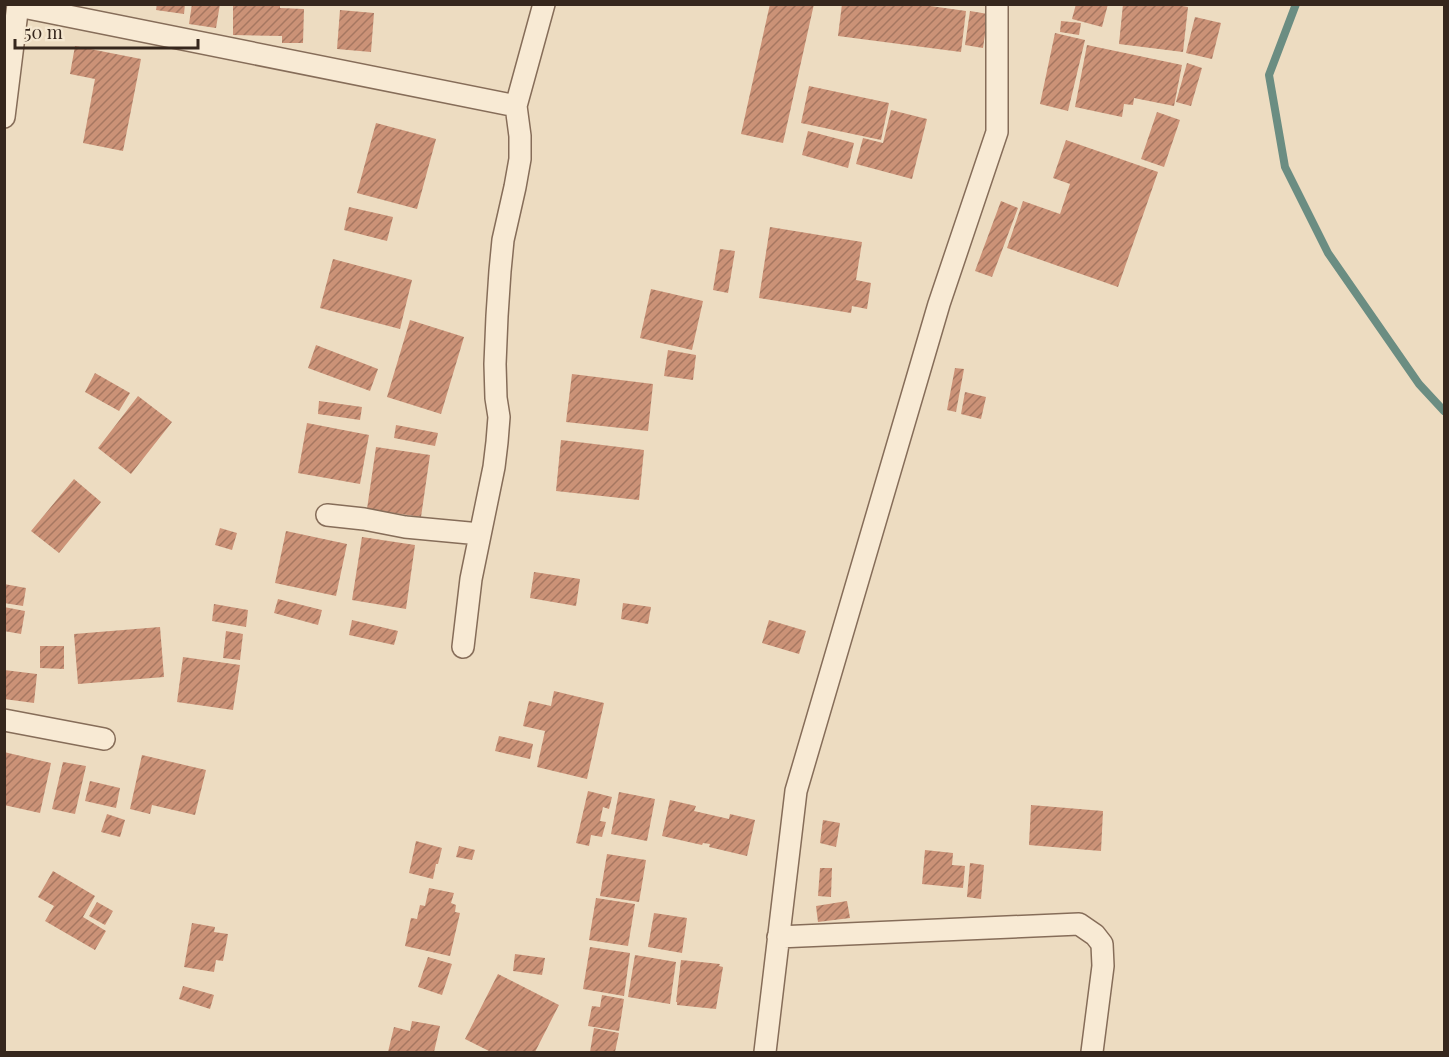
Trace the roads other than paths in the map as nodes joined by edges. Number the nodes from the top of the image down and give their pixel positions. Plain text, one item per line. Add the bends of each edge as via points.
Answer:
1 (544, 4) edge
2 (997, 4) edge
3 (18, 5) edge
4 (516, 106) junction
5 (4, 117) edge
6 (327, 515) dead end
7 (480, 534) junction
8 (463, 647) dead end
9 (4, 720) edge
10 (104, 739) dead end
11 (778, 937) junction
12 (765, 1053) edge
13 (1092, 1053) edge

1 - 4 street
2 - 11 street via 997,132 939,304 796,791
3 - 4 street
3 - 5 street
4 - 7 street via 520,159 504,240 497,316 499,417 494,467
6 - 7 street
7 - 8 street
9 - 10 street
11 - 12 street
11 - 13 street via 1079,924 1102,944 1103,966

